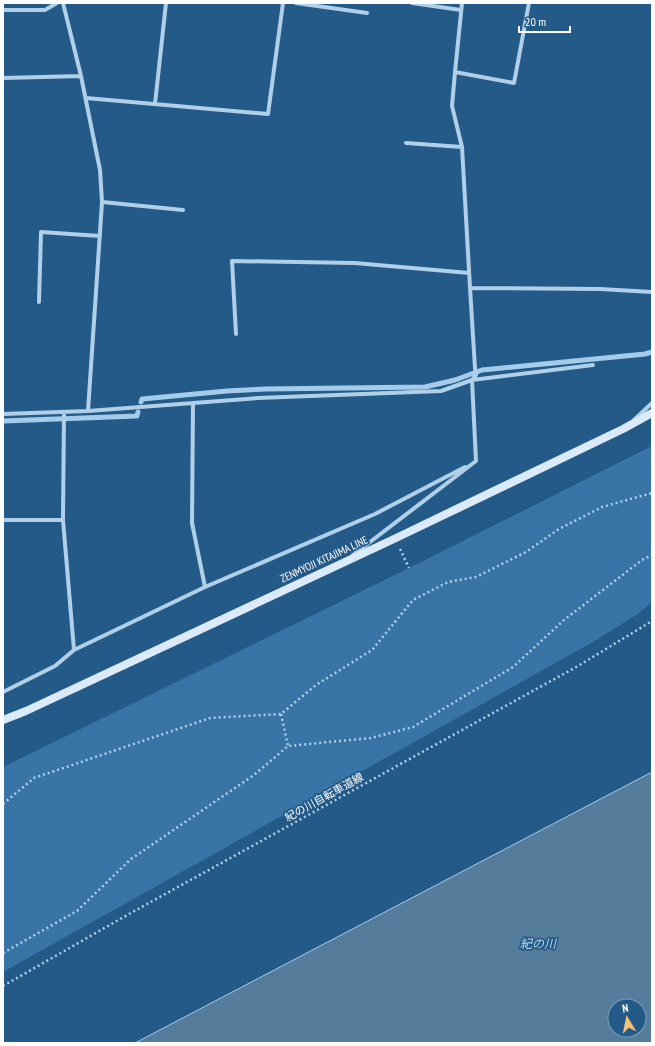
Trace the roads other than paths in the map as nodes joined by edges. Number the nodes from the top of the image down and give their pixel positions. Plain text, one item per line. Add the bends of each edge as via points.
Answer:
1 (58, 3) edge
2 (63, 3) edge
3 (166, 3) edge
4 (283, 3) edge
5 (296, 3) edge
6 (412, 3) edge
7 (462, 3) edge
8 (529, 3) edge
9 (3, 10) edge
10 (461, 10) junction
11 (367, 13) dead end
12 (455, 72) junction
13 (81, 76) junction
14 (3, 78) edge
15 (86, 98) junction
16 (155, 104) junction
17 (406, 142) dead end
18 (462, 147) junction
19 (102, 202) junction
20 (183, 210) dead end
21 (100, 236) junction
22 (469, 273) junction
23 (470, 288) junction
24 (652, 292) edge
25 (38, 302) dead end
26 (236, 334) dead end
27 (593, 365) dead end
28 (472, 380) junction
29 (193, 403) junction
30 (652, 403) edge
31 (88, 411) junction
32 (652, 413) edge
33 (3, 414) edge
34 (64, 414) junction
35 (624, 429) junction
36 (476, 461) junction
37 (3, 520) edge
38 (63, 520) junction
39 (345, 561) junction
40 (205, 587) junction
41 (74, 650) junction
42 (3, 692) edge
43 (3, 720) edge

1 - 9 street via 45,10
2 - 13 street
3 - 16 street
4 - 16 street via 268,114
5 - 11 street
6 - 10 street
7 - 10 street
8 - 12 street via 514,83
10 - 12 street
12 - 18 street via 452,106
13 - 14 street
13 - 15 street
15 - 16 street
15 - 19 street via 100,170
17 - 18 street
18 - 22 street
19 - 20 street
19 - 21 street
21 - 25 street via 41,232
21 - 31 street
22 - 23 street
22 - 26 street via 355,263 232,261
23 - 24 street
23 - 28 street via 476,375
27 - 28 street
28 - 29 street via 441,391
28 - 36 street
29 - 31 street
29 - 40 street via 192,523
30 - 35 street
31 - 34 street
32 - 35 main road, ZENMYOJI KITAJIMA LINE
33 - 34 street
34 - 38 street
35 - 39 main road, ZENMYOJI KITAJIMA LINE
36 - 39 street
36 - 40 street via 375,514
37 - 38 street
38 - 41 street
39 - 43 main road, ZENMYOJI KITAJIMA LINE
40 - 41 street
41 - 42 street via 55,666

